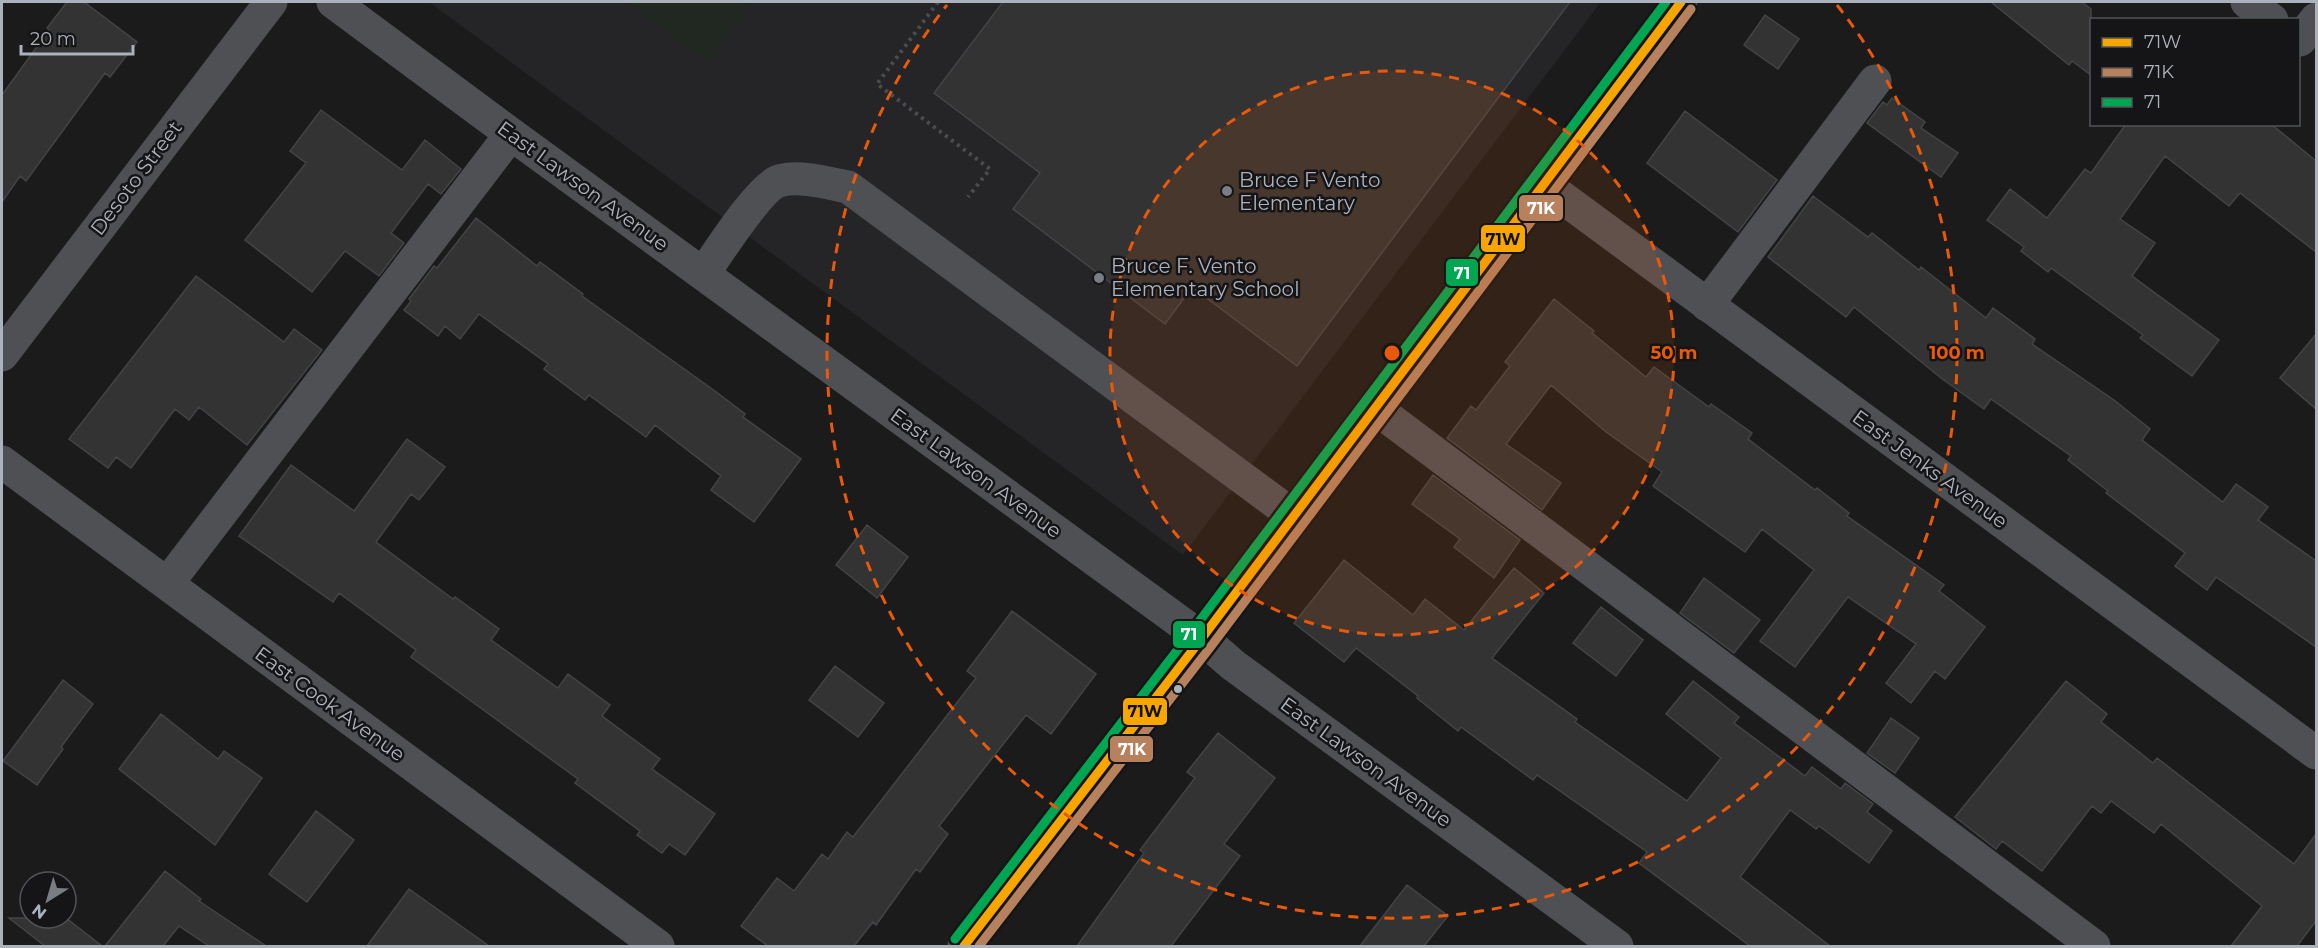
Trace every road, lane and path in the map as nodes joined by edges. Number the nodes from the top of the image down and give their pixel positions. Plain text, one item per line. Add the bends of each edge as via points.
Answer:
1 (271, 2) edge
2 (333, 2) edge
3 (938, 2) edge
4 (1681, 2) edge
5 (2247, 2) edge
6 (2269, 18) edge
7 (1875, 81) dead end
8 (511, 134) junction
9 (1544, 184) junction
10 (968, 197) dead end
11 (704, 273) junction
12 (1707, 305) junction
13 (2, 355) edge
14 (1375, 408) junction
15 (2, 462) edge
16 (1294, 516) junction
17 (167, 584) junction
18 (1202, 638) junction
19 (2316, 753) edge
20 (658, 946) edge
21 (964, 946) edge
22 (1617, 946) edge
23 (2094, 946) edge

1 - 13 street, Desoto Street
2 - 8 street, East Lawson Avenue
3 - 10 path via 877,84 990,169
4 - 9 street
5 - 6 street
7 - 12 street
8 - 11 street, East Lawson Avenue
8 - 17 street
9 - 12 street, East Jenks Avenue
9 - 14 street
11 - 16 street via 755,201 778,181 810,179 848,187
11 - 18 street, East Lawson Avenue
12 - 19 street, East Jenks Avenue
14 - 16 street
14 - 23 street
15 - 17 street, East Cook Avenue
16 - 18 street
17 - 20 street, East Cook Avenue
18 - 21 street
18 - 22 street, East Lawson Avenue via 1233,665

